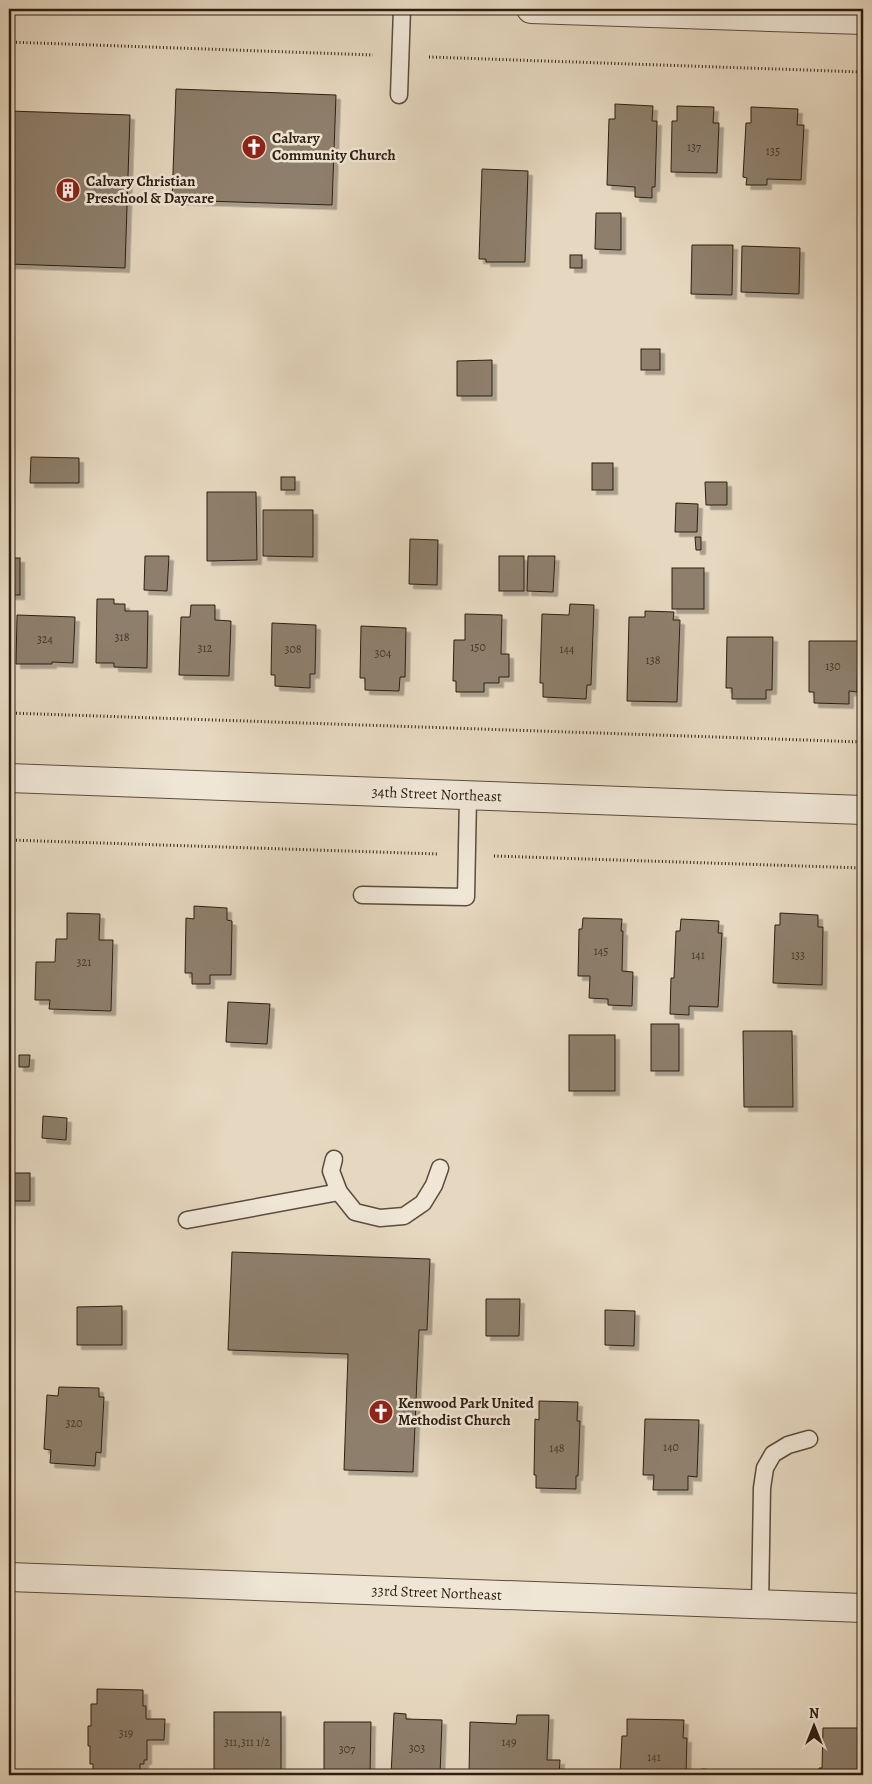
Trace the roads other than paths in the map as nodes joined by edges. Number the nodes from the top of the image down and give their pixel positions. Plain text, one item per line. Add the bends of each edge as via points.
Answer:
1 (402, 9) edge
2 (532, 9) edge
3 (863, 20) edge
4 (399, 95) dead end
5 (9, 778) edge
6 (468, 797) junction
7 (863, 810) edge
8 (362, 895) dead end
9 (334, 1159) dead end
10 (440, 1168) dead end
11 (339, 1192) junction
12 (187, 1220) dead end
13 (808, 1439) dead end
14 (9, 1577) edge
15 (760, 1605) junction
16 (863, 1608) edge

1 - 4 lane
2 - 3 street
5 - 6 street, 34th Street Northeast
6 - 7 street, 34th Street Northeast
6 - 8 lane via 466,897
9 - 11 lane via 331,1170
10 - 11 lane via 423,1203 404,1216 380,1218 355,1212
11 - 12 lane
13 - 15 lane via 788,1445 774,1454 765,1468
14 - 15 street, 33rd Street Northeast
15 - 16 street, 33rd Street Northeast

